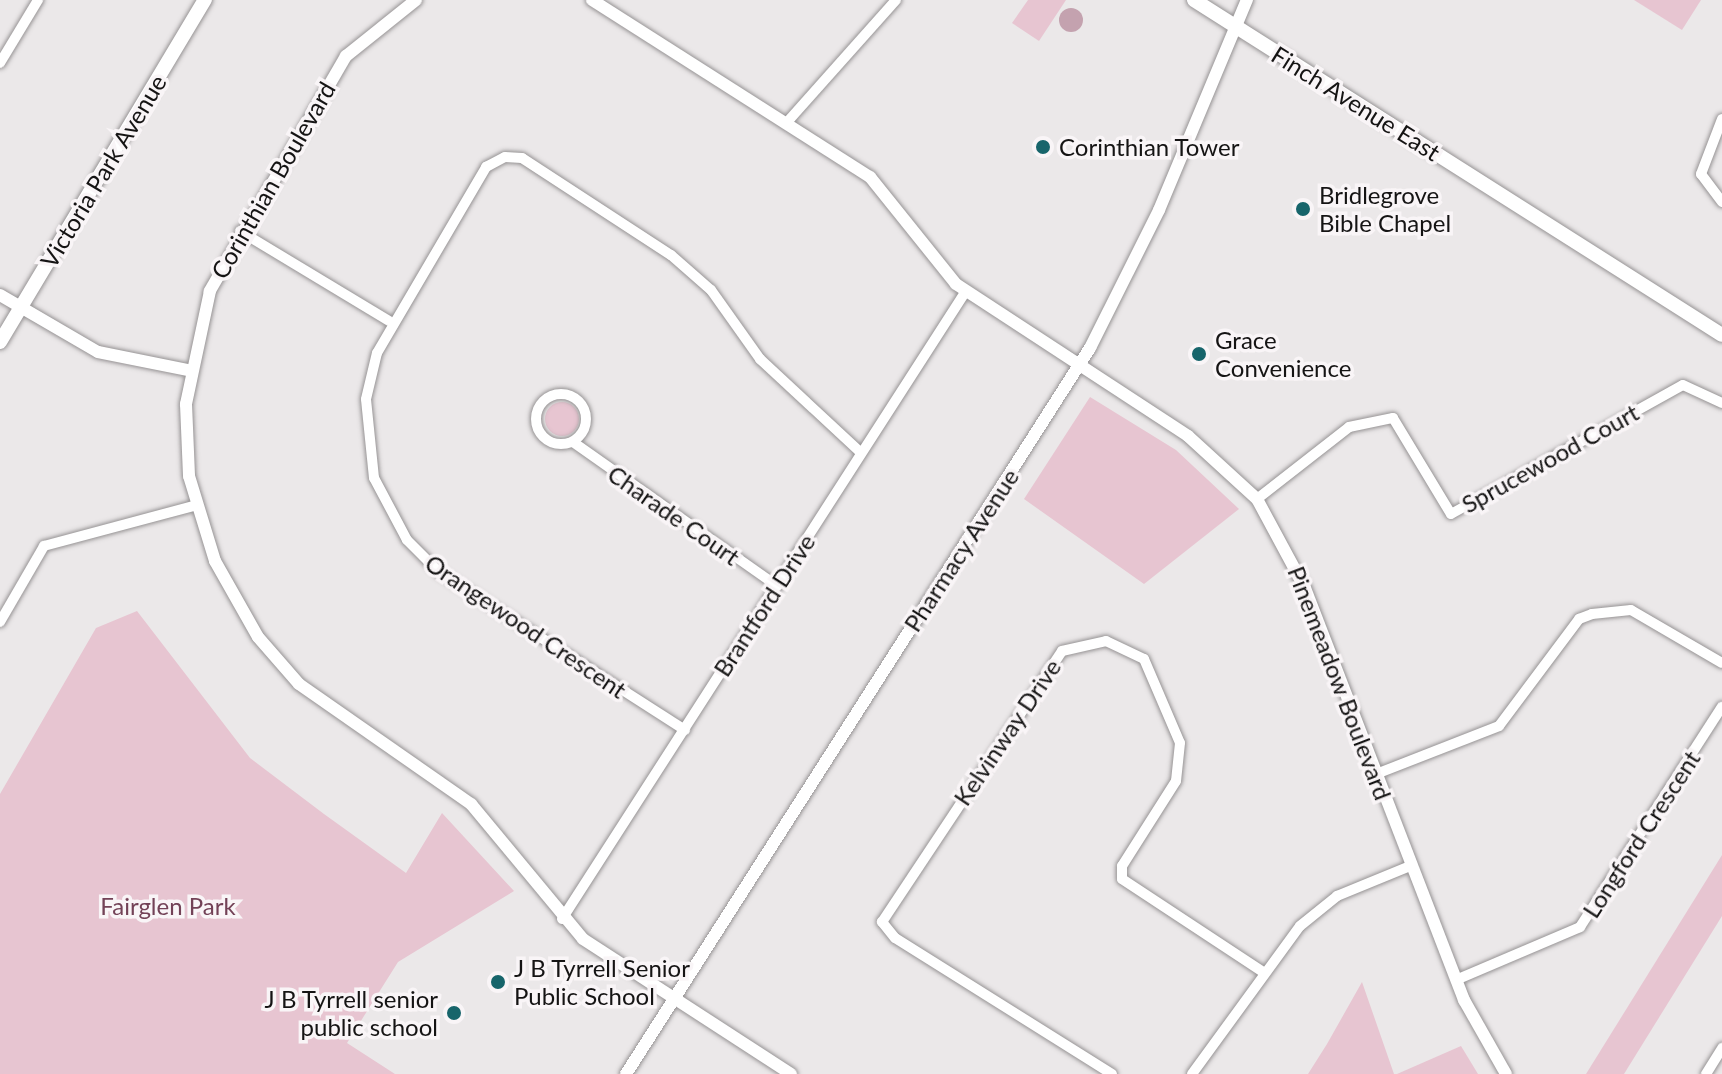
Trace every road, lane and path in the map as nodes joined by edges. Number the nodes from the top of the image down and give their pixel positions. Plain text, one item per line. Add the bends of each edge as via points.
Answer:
1 (38, 0) edge
2 (205, 0) edge
3 (416, 0) edge
4 (592, 0) edge
5 (896, 0) edge
6 (1194, 0) edge
7 (1247, 0) edge
8 (1235, 26) junction
9 (0, 63) edge
10 (1722, 119) edge
11 (789, 120) junction
12 (1722, 202) edge
13 (240, 231) junction
14 (966, 291) junction
15 (0, 295) edge
16 (21, 308) junction
17 (389, 321) junction
18 (1722, 335) edge
19 (0, 342) edge
20 (1080, 365) junction
21 (188, 370) junction
22 (1722, 403) edge
23 (573, 442) junction
24 (861, 453) junction
25 (1257, 499) junction
26 (197, 505) junction
27 (777, 586) junction
28 (0, 622) edge
29 (1722, 663) edge
30 (1722, 707) edge
31 (685, 730) junction
32 (1376, 774) junction
33 (1410, 866) junction
34 (562, 919) junction
35 (1263, 972) junction
36 (1456, 980) junction
37 (674, 999) junction
38 (1722, 1048) edge
39 (626, 1074) edge
40 (791, 1074) edge
41 (1112, 1074) edge
42 (1192, 1074) edge
43 (1506, 1074) edge
44 (1706, 1074) edge

1 - 9 street
2 - 16 main road, Victoria Park Avenue
3 - 13 street, Corinthian Boulevard via 346,56
4 - 11 street
5 - 11 street
6 - 8 main road, Finch Avenue East
7 - 8 street, Pharmacy Avenue
8 - 18 main road, Finch Avenue East
8 - 20 street, Pharmacy Avenue via 1159,210
10 - 12 street via 1701,174
11 - 14 street via 882,188
13 - 17 street
13 - 21 street, Corinthian Boulevard via 210,291
14 - 20 street
14 - 24 street, Brantford Drive
15 - 16 street
16 - 19 main road, Victoria Park Avenue
16 - 21 street via 98,352
17 - 24 street, Orangewood Crescent via 486,167 522,158 701,279 760,359
17 - 31 street, Orangewood Crescent via 366,399 366,437 379,490 407,540 440,573
20 - 25 street, Pinemeadow Boulevard via 1206,449
20 - 37 street, Pharmacy Avenue
21 - 26 street, Corinthian Boulevard via 189,476
22 - 25 street, Sprucewood Court via 1683,385 1451,514 1393,418 1349,427
23 - 23 street, Charade Court via 587,423 584,407 564,394 548,398 537,428 556,444
23 - 27 street, Charade Court
24 - 27 street, Brantford Drive
25 - 32 street, Pinemeadow Boulevard via 1301,578
26 - 28 street via 44,546
26 - 34 street, Corinthian Boulevard via 227,587 272,654 345,723 471,804
27 - 31 street, Brantford Drive
29 - 32 street via 1631,610 1592,614 1579,619 1499,726
30 - 36 street, Longford Crescent via 1580,927
31 - 34 street, Brantford Drive
32 - 33 street, Pinemeadow Boulevard
33 - 35 street via 1337,896 1300,926
33 - 36 street, Pinemeadow Boulevard
34 - 37 street, Corinthian Boulevard
35 - 41 street, Kelvinway Drive via 1122,879 1122,866 1176,781 1180,743 1144,659 1106,641 1062,651 882,922 895,938
35 - 42 street
36 - 43 street, Pinemeadow Boulevard
37 - 39 street, Pharmacy Avenue
37 - 40 street, Corinthian Boulevard
38 - 44 street

